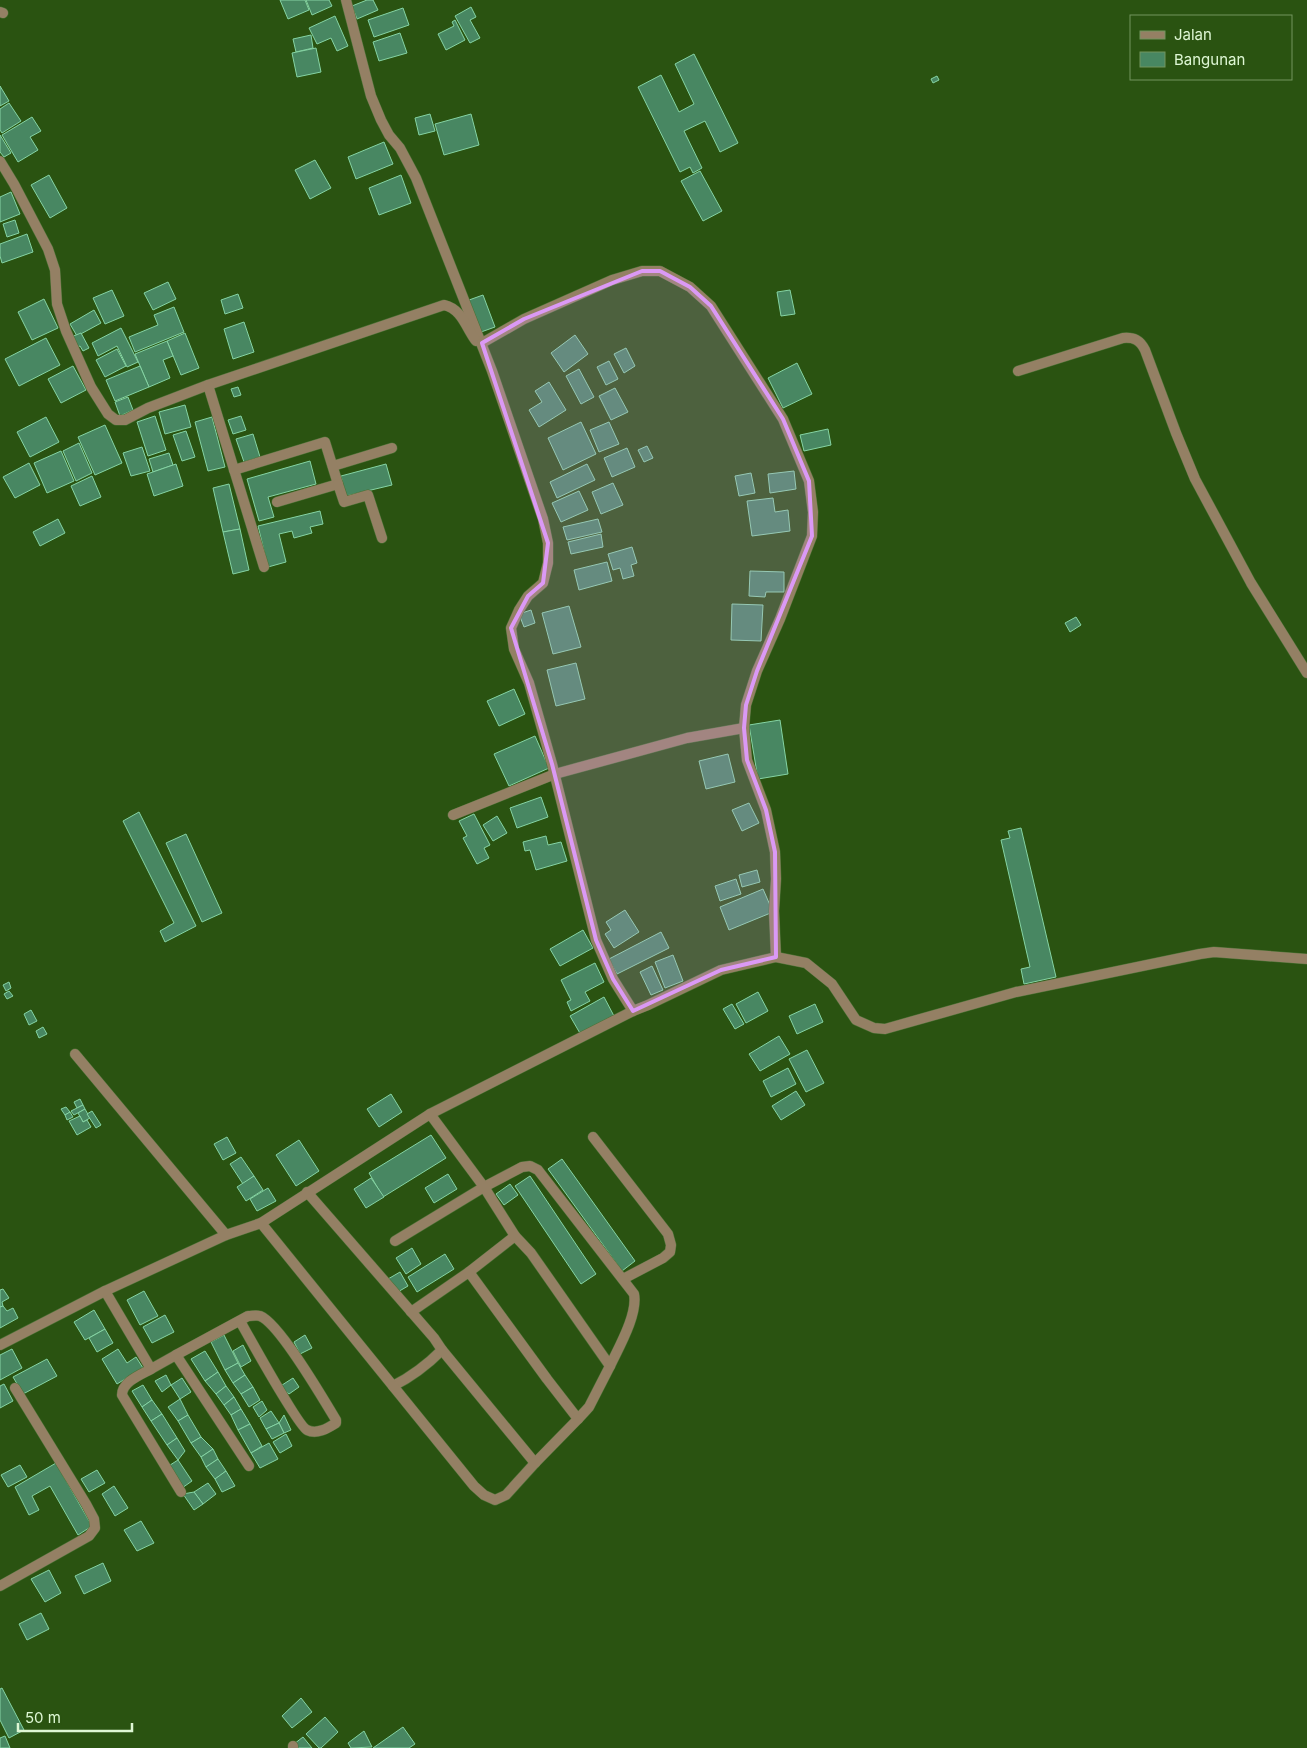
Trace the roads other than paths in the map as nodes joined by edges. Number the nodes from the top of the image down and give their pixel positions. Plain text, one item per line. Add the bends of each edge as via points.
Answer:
1 (346, 0) edge
2 (0, 161) edge
3 (482, 343) junction
4 (1018, 371) dead end
5 (208, 385) junction
6 (392, 448) dead end
7 (333, 466) junction
8 (234, 470) junction
9 (338, 484) junction
10 (277, 502) dead end
11 (382, 538) dead end
12 (264, 567) dead end
13 (1307, 672) edge
14 (744, 728) junction
15 (555, 774) junction
16 (453, 815) dead end
17 (776, 957) junction
18 (1307, 959) edge
19 (633, 1011) junction
20 (74, 1054) dead end
21 (430, 1114) junction
22 (593, 1137) dead end
23 (484, 1187) junction
24 (307, 1192) junction
25 (261, 1223) junction
26 (226, 1235) junction
27 (515, 1236) junction
28 (395, 1241) dead end
29 (469, 1272) junction
30 (623, 1279) junction
31 (105, 1291) junction
32 (411, 1312) junction
33 (240, 1321) junction
34 (0, 1345) edge
35 (442, 1350) junction
36 (176, 1355) junction
37 (610, 1366) junction
38 (151, 1369) junction
39 (393, 1386) junction
40 (15, 1388) dead end
41 (578, 1419) junction
42 (535, 1463) junction
43 (249, 1466) dead end
44 (181, 1492) dead end
45 (0, 1586) edge

1 - 3 street via 371,96 389,135 416,178
2 - 5 street via 48,249 66,331 91,387 108,414 125,420
3 - 5 street via 476,341 458,313 444,305
3 - 14 street via 524,319 612,280 642,271 660,271 690,287 711,306 783,419 809,481 813,512 812,536 757,671 746,705
3 - 15 street via 543,518 548,543 543,583 528,596 511,628 514,649 529,683
4 - 13 street via 1123,338 1141,342 1195,479 1251,583
5 - 8 street
6 - 7 street
7 - 8 street via 325,442
7 - 9 street
8 - 12 street
9 - 10 street
9 - 11 street via 344,502 368,495
14 - 15 street via 686,738
14 - 17 street via 747,760 766,810 774,852
15 - 16 street
15 - 19 street via 596,940 613,979
17 - 18 street via 806,964 828,979 856,1020 885,1029 1016,992 1200,954 1214,952
17 - 19 street via 721,970
19 - 21 street
20 - 26 street
21 - 23 street
21 - 24 street
22 - 30 street via 668,1234 671,1245 664,1258
23 - 27 street
23 - 28 street
23 - 30 street via 522,1167 538,1170
24 - 25 street
24 - 32 street
25 - 26 street
25 - 39 street
26 - 31 street
27 - 29 street
27 - 37 street via 531,1253
29 - 32 street
29 - 41 street
30 - 37 street via 634,1294 636,1303
31 - 34 street
31 - 38 street
32 - 35 street
33 - 33 street via 304,1428 323,1431 336,1423 308,1375 271,1324 258,1315
33 - 36 street
35 - 39 street via 429,1363
35 - 42 street
36 - 38 street
36 - 43 street
37 - 41 street via 589,1407
38 - 44 street via 126,1384 121,1392
39 - 42 street via 484,1495 495,1500 506,1495
40 - 45 street via 86,1504 96,1528 90,1536
41 - 42 street

